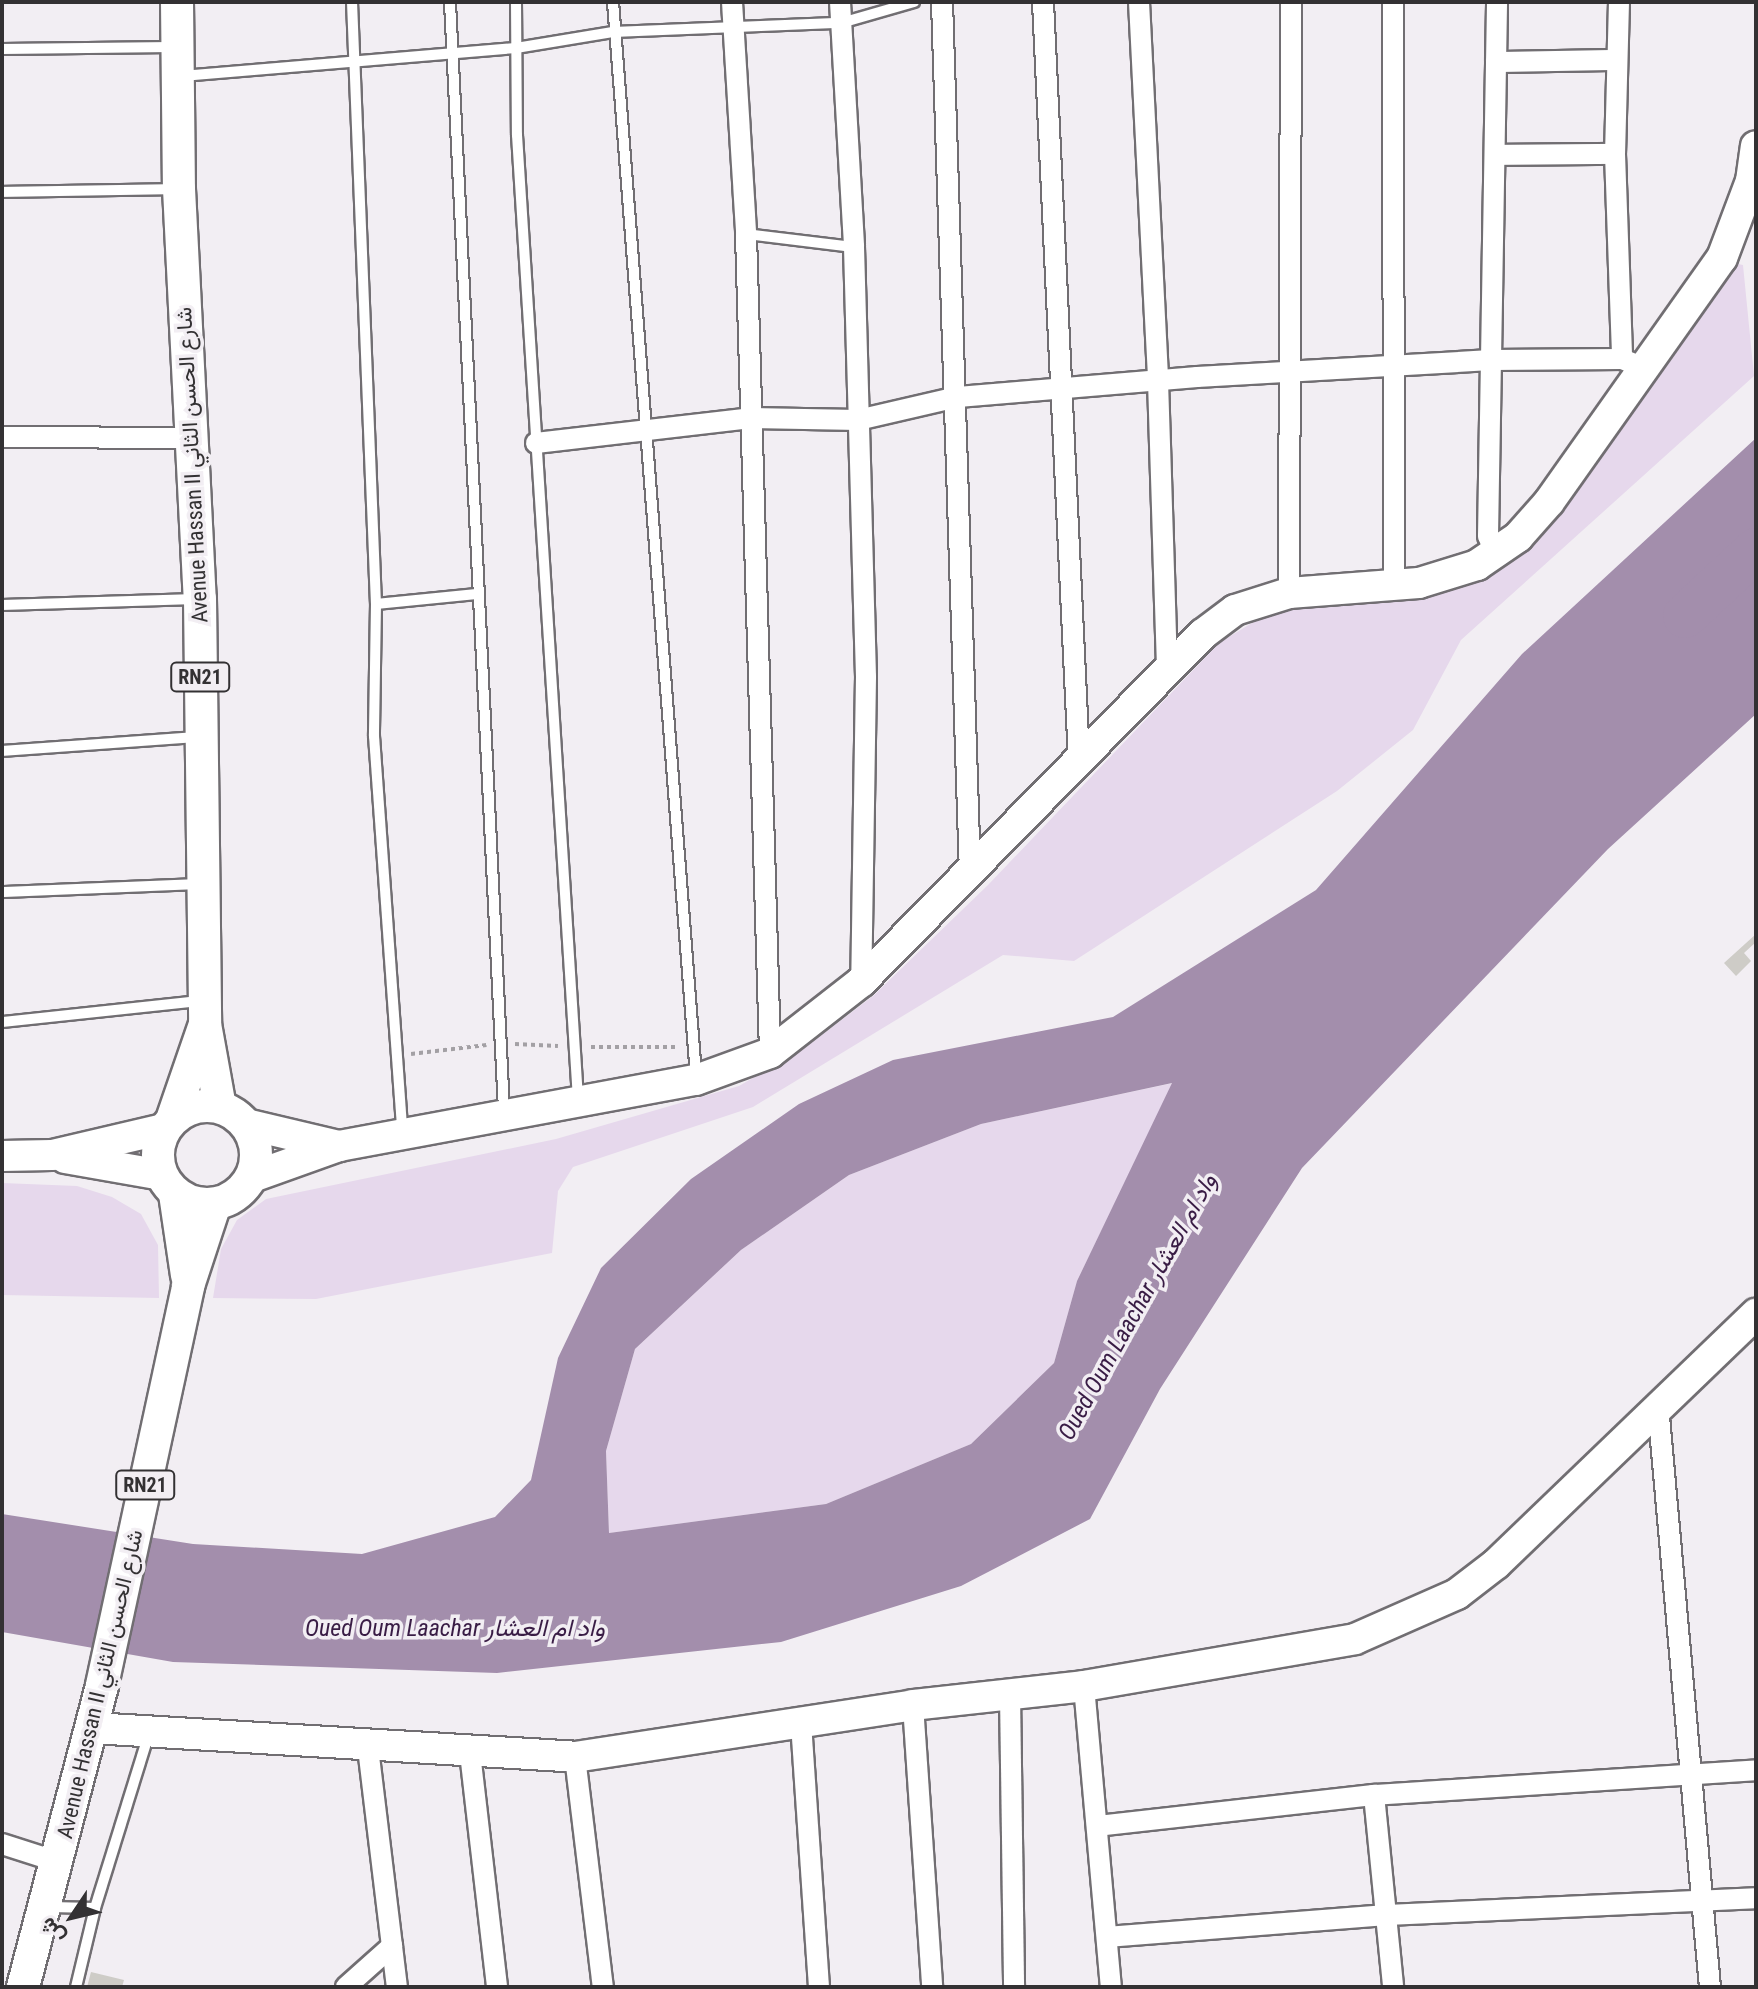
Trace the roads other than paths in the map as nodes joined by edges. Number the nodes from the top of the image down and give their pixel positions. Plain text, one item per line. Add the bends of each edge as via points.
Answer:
1 (177, 2) edge
2 (352, 2) edge
3 (450, 2) edge
4 (516, 2) edge
5 (613, 2) edge
6 (732, 2) edge
7 (840, 2) edge
8 (914, 2) edge
9 (942, 2) edge
10 (1043, 2) edge
11 (1139, 2) edge
12 (1291, 2) edge
13 (1393, 2) edge
14 (1497, 2) edge
15 (1619, 2) edge
16 (841, 23) junction
17 (733, 25) junction
18 (613, 32) junction
19 (516, 48) junction
20 (2, 49) edge
21 (452, 51) junction
22 (1615, 60) junction
23 (176, 62) junction
24 (351, 62) junction
25 (1496, 62) junction
26 (1756, 146) edge
27 (1615, 154) junction
28 (1495, 155) junction
29 (179, 189) junction
30 (2, 192) edge
31 (746, 234) junction
32 (854, 247) junction
33 (1491, 360) junction
34 (1634, 364) junction
35 (1394, 367) junction
36 (1289, 375) junction
37 (1158, 381) junction
38 (1058, 388) junction
39 (958, 397) junction
40 (751, 418) junction
41 (858, 420) junction
42 (647, 429) junction
43 (2, 437) edge
44 (195, 438) junction
45 (536, 443) junction
46 (1495, 554) junction
47 (1394, 587) junction
48 (1289, 593) junction
49 (477, 594) junction
50 (200, 599) junction
51 (376, 604) junction
52 (2, 605) edge
53 (1167, 671) junction
54 (199, 737) junction
55 (2, 751) edge
56 (1079, 761) junction
57 (970, 875) junction
58 (207, 884) junction
59 (2, 892) edge
60 (861, 982) junction
61 (205, 1012) junction
62 (2, 1022) edge
63 (770, 1053) junction
64 (696, 1080) junction
65 (579, 1104) junction
66 (233, 1115) junction
67 (505, 1117) junction
68 (168, 1123) junction
69 (403, 1136) junction
70 (339, 1146) junction
71 (52, 1155) junction
72 (2, 1156) edge
73 (252, 1177) junction
74 (168, 1185) junction
75 (215, 1204) junction
76 (188, 1286) junction
77 (1756, 1314) edge
78 (1658, 1406) junction
79 (1084, 1686) junction
80 (1010, 1694) junction
81 (913, 1705) junction
82 (801, 1723) junction
83 (92, 1728) junction
84 (151, 1731) junction
85 (368, 1748) junction
86 (470, 1753) junction
87 (575, 1757) junction
88 (1756, 1770) edge
89 (1691, 1774) junction
90 (1374, 1795) junction
91 (1097, 1826) junction
92 (2, 1844) edge
93 (58, 1862) junction
94 (1756, 1898) edge
95 (1702, 1902) junction
96 (46, 1907) junction
97 (95, 1908) junction
98 (1386, 1915) junction
99 (1107, 1937) junction
100 (392, 1946) junction
101 (23, 1987) edge
102 (76, 1987) edge
103 (346, 1987) edge
104 (397, 1987) edge
105 (497, 1987) edge
106 (603, 1987) edge
107 (819, 1987) edge
108 (932, 1987) edge
109 (1014, 1987) edge
110 (1111, 1987) edge
111 (1393, 1987) edge
112 (1710, 1987) edge

1 - 23 main road, Avenue Hassan II شارع الحسن الثاني / RN21
2 - 24 lane
3 - 21 lane
4 - 19 lane
5 - 18 lane
6 - 17 street
7 - 16 street
8 - 16 lane
9 - 39 street
10 - 38 street
11 - 37 street
12 - 36 street
13 - 35 street
14 - 25 street
15 - 22 street
16 - 17 lane
16 - 32 street
17 - 18 lane
17 - 31 street
18 - 19 lane
18 - 42 lane
19 - 21 lane
19 - 45 lane
20 - 23 lane
21 - 24 lane
21 - 49 lane
22 - 25 street
22 - 27 street
23 - 24 lane
23 - 29 main road, Avenue Hassan II شارع الحسن الثاني / RN21
24 - 51 lane
25 - 28 street
26 - 34 main road via 1751,181 1722,258
27 - 28 street
27 - 34 street
28 - 33 street
29 - 30 lane
29 - 44 main road, Avenue Hassan II شارع الحسن الثاني / RN21
31 - 32 lane
31 - 40 street
32 - 41 street
33 - 34 street
33 - 35 street
33 - 46 street via 1488,536
34 - 46 main road via 1549,502
35 - 36 street
35 - 47 street
36 - 37 street
36 - 48 street
37 - 38 street
37 - 53 street
38 - 39 street
38 - 56 street
39 - 41 street
39 - 57 street
40 - 41 street
40 - 42 street
40 - 63 street
41 - 60 street via 866,677
42 - 45 street
42 - 64 lane
43 - 44 street
44 - 50 main road, Avenue Hassan II شارع الحسن الثاني / RN21
45 - 65 lane
46 - 47 main road via 1477,565
47 - 48 main road
48 - 53 main road via 1235,610
49 - 51 lane
49 - 67 lane
50 - 52 lane
50 - 54 main road, Avenue Hassan II شارع الحسن الثاني / RN21
51 - 69 lane via 374,736 393,1056
53 - 56 main road
54 - 55 lane
54 - 58 main road, Avenue Hassan II شارع الحسن الثاني / RN21
56 - 57 main road
57 - 60 main road
58 - 59 lane
58 - 61 main road, Avenue Hassan II شارع الحسن الثاني / RN21
60 - 63 main road
61 - 62 lane
61 - 66 main road, Avenue Hassan II شارع الحسن الثاني / RN21
61 - 68 main road, Avenue Hassan II شارع الحسن الثاني / RN21
63 - 64 main road
64 - 65 main road
65 - 67 main road
66 - 68 main road via 195,1106
66 - 70 main road
66 - 73 main road, Avenue Hassan II شارع الحسن الثاني / RN21 via 257,1150
67 - 69 main road
68 - 71 main road
68 - 74 main road, Avenue Hassan II شارع الحسن الثاني / RN21 via 157,1152
69 - 70 main road
70 - 73 main road
71 - 72 main road
71 - 74 main road
73 - 75 main road via 236,1195
74 - 75 main road via 194,1203
74 - 76 main road, Avenue Hassan II شارع الحسن الثاني / RN21
75 - 76 main road, Avenue Hassan II شارع الحسن الثاني / RN21
76 - 83 main road, Avenue Hassan II شارع الحسن الثاني / RN21
77 - 78 main road
78 - 79 main road via 1496,1564 1457,1594 1409,1618 1296,1653
78 - 89 street
79 - 80 main road
79 - 91 street
80 - 81 main road
80 - 109 street
81 - 82 main road
81 - 108 street
82 - 87 main road
82 - 107 street
83 - 84 main road
83 - 93 main road, Avenue Hassan II شارع الحسن الثاني / RN21
84 - 85 main road
84 - 97 lane
85 - 86 main road
85 - 100 street
86 - 87 main road
86 - 105 street
87 - 106 street
88 - 89 street
89 - 90 street
89 - 95 street
90 - 91 street
90 - 98 street
91 - 99 street
92 - 93 street
93 - 96 main road, Avenue Hassan II شارع الحسن الثاني / RN21
94 - 95 street
95 - 98 street
95 - 112 street
96 - 97 lane
96 - 101 main road, Avenue Hassan II شارع الحسن الثاني / RN21
97 - 102 lane
98 - 99 street
98 - 111 street
99 - 110 street
100 - 103 street
100 - 104 street

